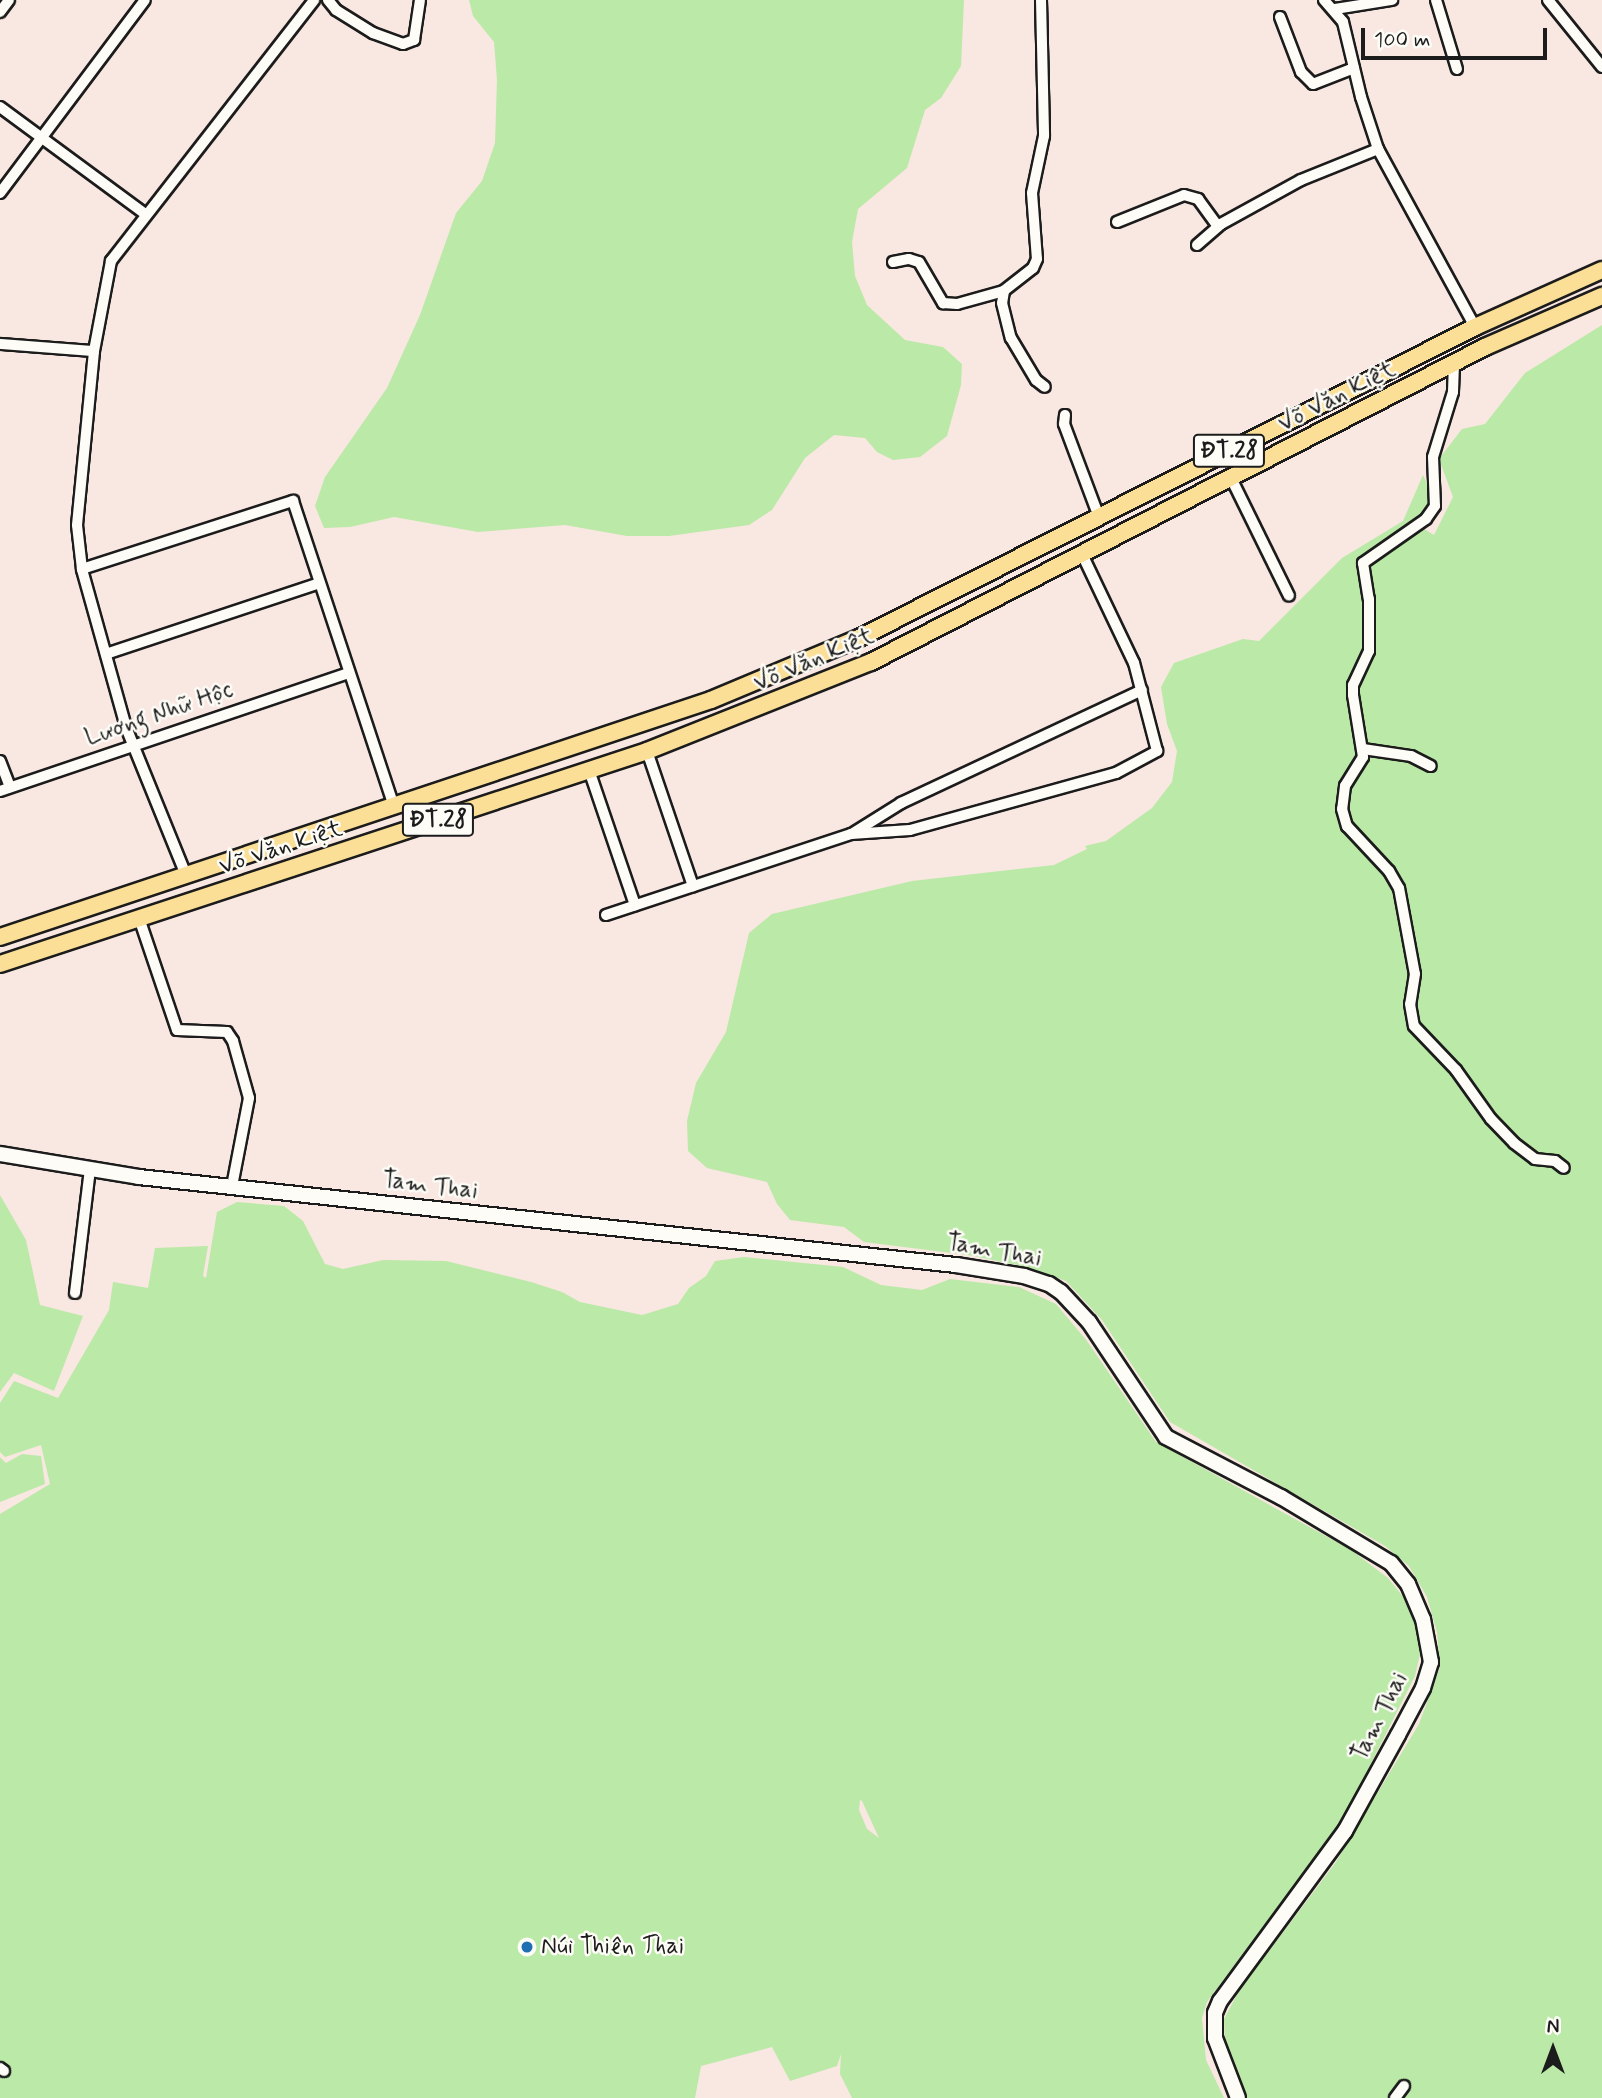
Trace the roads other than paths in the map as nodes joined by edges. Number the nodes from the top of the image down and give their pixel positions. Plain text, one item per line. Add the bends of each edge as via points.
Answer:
1 (9, 0) edge
2 (145, 0) edge
3 (314, 0) edge
4 (328, 0) edge
5 (420, 0) edge
6 (1041, 0) edge
7 (1324, 0) edge
8 (1392, 0) edge
9 (1436, 0) edge
10 (1548, 0) edge
11 (1335, 9) junction
12 (0, 12) edge
13 (1280, 17) dead end
14 (1602, 67) edge
15 (1354, 68) junction
16 (1457, 69) dead end
17 (0, 107) edge
18 (41, 138) junction
19 (1378, 149) junction
20 (0, 193) edge
21 (145, 214) junction
22 (1117, 222) dead end
23 (1218, 227) junction
24 (1198, 245) dead end
25 (893, 262) dead end
26 (1602, 270) edge
27 (1004, 290) junction
28 (1602, 296) edge
29 (1475, 327) junction
30 (0, 344) edge
31 (94, 351) junction
32 (1454, 363) junction
33 (1045, 387) dead end
34 (1065, 415) dead end
35 (1231, 478) junction
36 (1155, 488) junction
37 (1167, 510) junction
38 (1099, 517) junction
39 (1082, 554) junction
40 (82, 569) junction
41 (320, 583) junction
42 (1289, 596) dead end
43 (859, 638) junction
44 (106, 654) junction
45 (871, 662) junction
46 (348, 673) junction
47 (1142, 690) junction
48 (133, 745) junction
49 (1363, 749) junction
50 (647, 751) junction
51 (0, 761) edge
52 (1431, 766) dead end
53 (589, 771) junction
54 (5, 789) edge
55 (394, 807) junction
56 (851, 834) junction
57 (186, 876) junction
58 (693, 886) junction
59 (635, 905) junction
60 (606, 915) dead end
61 (139, 918) junction
62 (0, 937) edge
63 (0, 964) edge
64 (0, 1154) edge
65 (1564, 1168) dead end
66 (90, 1169) junction
67 (232, 1186) junction
68 (75, 1293) dead end
69 (1404, 2086) dead end
70 (1238, 2098) edge
71 (1395, 2098) edge

1 - 12 street
2 - 18 street
3 - 21 street
4 - 5 street via 373,33 403,44 414,40
6 - 27 street via 1044,136 1032,201 1037,259
7 - 11 street
8 - 11 street
9 - 16 street
10 - 14 street
11 - 15 street via 1343,22
13 - 15 street via 1301,72 1313,84
15 - 19 street
17 - 18 street
18 - 20 street
18 - 21 street
19 - 23 street via 1314,173
19 - 29 street
21 - 31 street via 111,261
22 - 23 street via 1184,195 1198,199
23 - 24 street
25 - 27 street via 919,262 943,303 957,304
26 - 29 main road, Võ Văn Kiệt / ĐT.28
27 - 33 street via 1002,303 1011,338
28 - 32 main road, Võ Văn Kiệt / ĐT.28
29 - 36 main road, Võ Văn Kiệt / ĐT.28
30 - 31 street
31 - 40 street via 77,525
32 - 35 main road, Võ Văn Kiệt / ĐT.28
32 - 49 street via 1453,392 1433,457 1435,506 1426,519 1363,563 1369,599 1369,651 1353,695
34 - 38 street via 1064,424
35 - 37 main road, Võ Văn Kiệt / ĐT.28
35 - 42 street
36 - 37 main road
36 - 38 main road, Võ Văn Kiệt / ĐT.28
37 - 39 main road, Võ Văn Kiệt / ĐT.28
38 - 43 main road, Võ Văn Kiệt / ĐT.28
39 - 45 main road, Võ Văn Kiệt / ĐT.28
39 - 47 street via 1135,663
40 - 41 street via 293,501
40 - 44 street
41 - 44 street
41 - 46 street
43 - 45 main road
43 - 55 main road, Võ Văn Kiệt / ĐT.28 via 710,701
44 - 48 street
45 - 50 main road, Võ Văn Kiệt / ĐT.28
46 - 48 street, Lương Nhữ Hộc
46 - 55 street
47 - 56 street via 901,803
47 - 56 street via 1157,751 1116,773 910,830
48 - 54 street, Lương Nhữ Hộc
48 - 57 street
49 - 52 street via 1411,755
49 - 65 street via 1362,762 1345,786 1343,820 1390,871 1399,888 1415,974 1410,1004 1414,1026 1456,1070 1507,1136 1535,1159 1555,1161
50 - 53 main road, Võ Văn Kiệt / ĐT.28
50 - 58 street
51 - 54 street, Lương Nhữ Hộc
53 - 59 street
53 - 61 main road, Võ Văn Kiệt / ĐT.28
55 - 57 main road, Võ Văn Kiệt / ĐT.28
56 - 58 street
57 - 62 main road, Võ Văn Kiệt / ĐT.28
58 - 59 street
59 - 60 street
61 - 63 main road, Võ Văn Kiệt / ĐT.28
61 - 67 street via 177,1030 227,1032 233,1041 248,1098
64 - 66 street, Tam Thai
66 - 67 street, Tam Thai
66 - 68 street
67 - 70 street, Tam Thai via 956,1265 1049,1284 1089,1322 1166,1437 1281,1497 1391,1563 1417,1602 1431,1662 1417,1700 1345,1831 1220,2001 1215,2038
69 - 71 street

